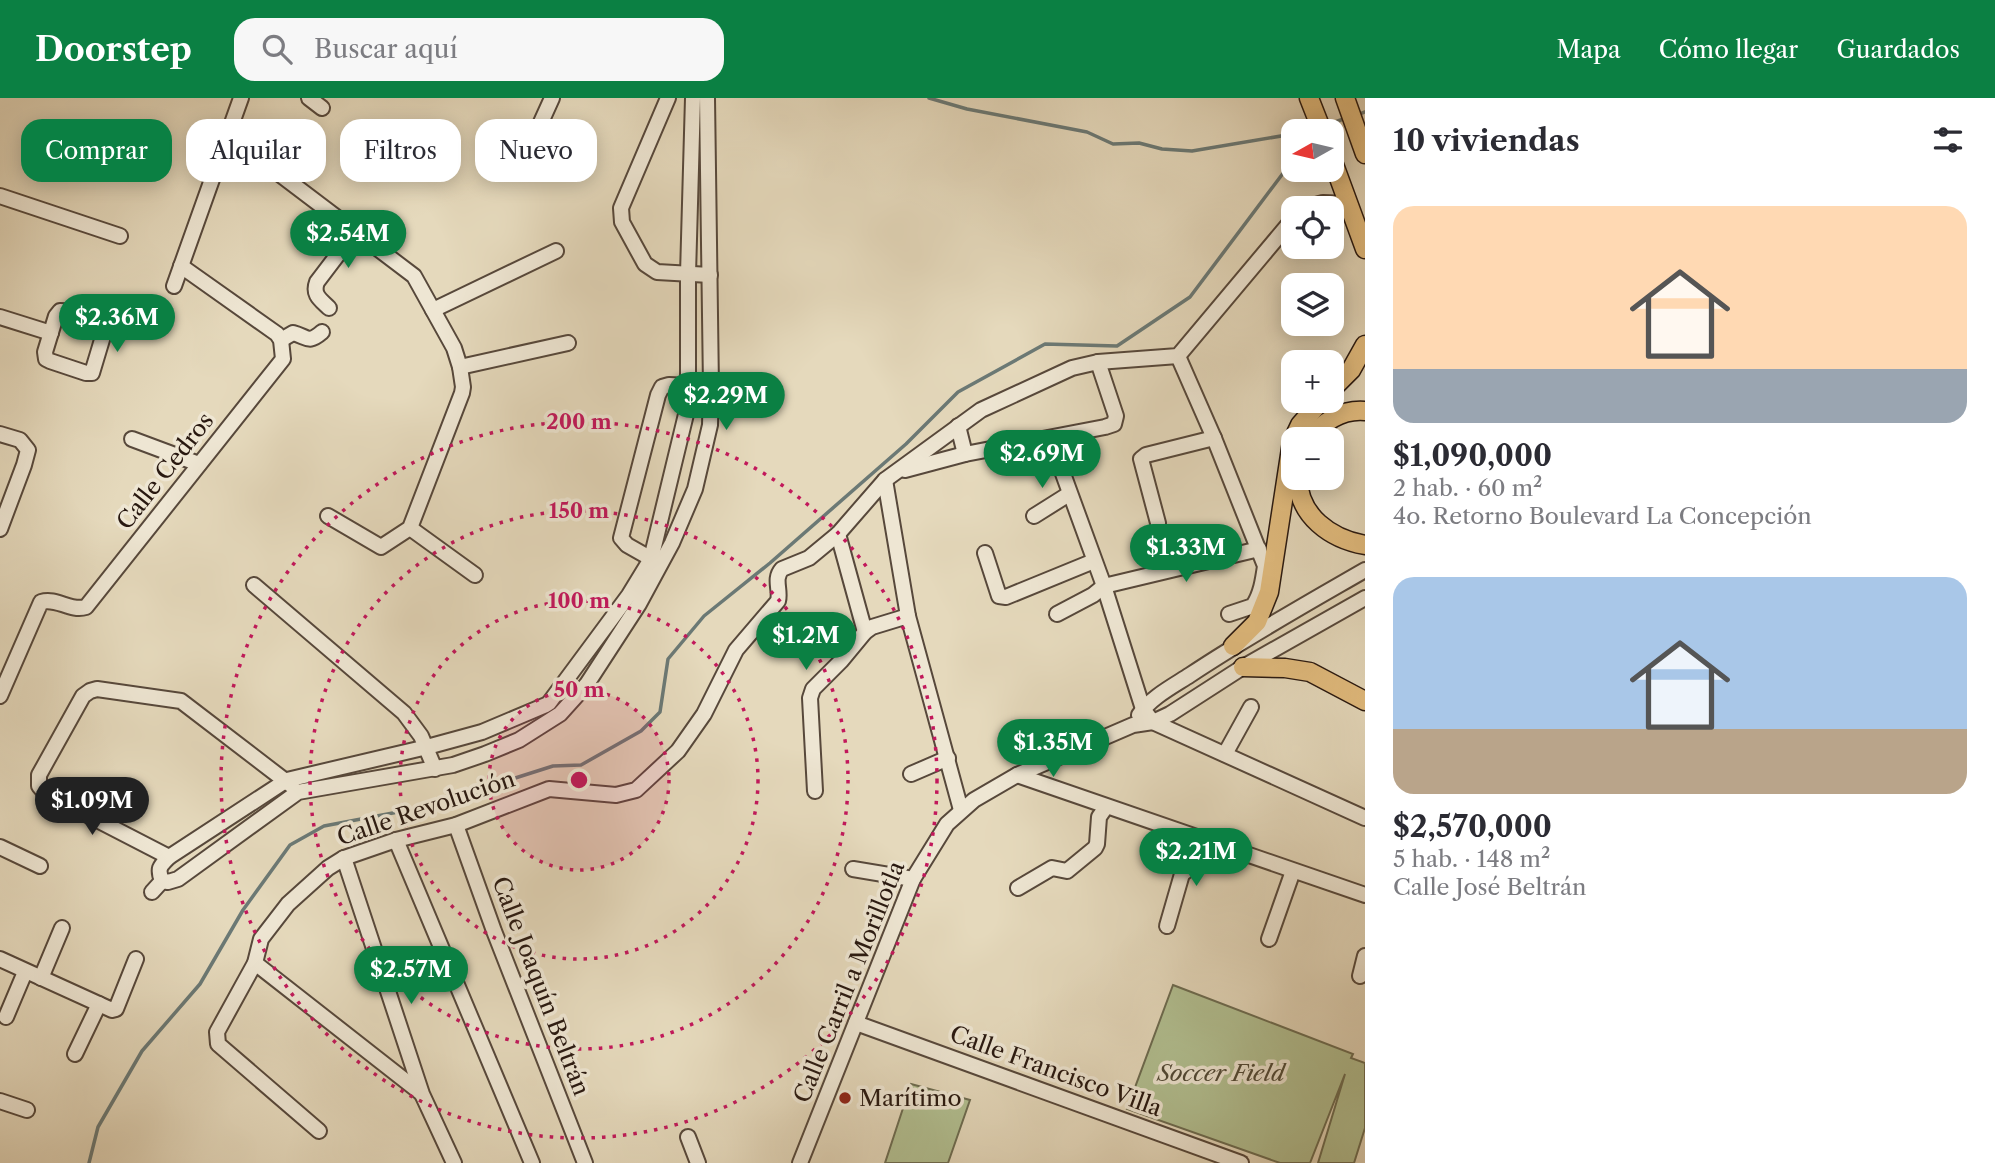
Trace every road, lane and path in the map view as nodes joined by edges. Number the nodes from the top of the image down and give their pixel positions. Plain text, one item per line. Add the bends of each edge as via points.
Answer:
1 (241, 98) edge
2 (309, 98) edge
3 (552, 98) edge
4 (668, 98) edge
5 (693, 98) edge
6 (707, 98) edge
7 (1310, 98) edge
8 (1346, 100) edge
9 (322, 108) dead end
10 (234, 119) edge
11 (542, 119) edge
12 (1318, 119) edge
13 (1362, 139) edge
14 (211, 182) edge
15 (290, 182) edge
16 (1341, 182) edge
17 (0, 196) edge
18 (1344, 204) edge
19 (1349, 204) junction
20 (355, 232) junction
21 (1281, 233) edge
22 (120, 236) dead end
23 (1365, 249) edge
24 (556, 251) dead end
25 (181, 266) junction
26 (688, 274) junction
27 (710, 275) junction
28 (174, 286) dead end
29 (329, 308) dead end
30 (433, 310) junction
31 (0, 317) edge
32 (322, 332) dead end
33 (51, 333) junction
34 (281, 340) junction
35 (568, 343) dead end
36 (1365, 345) edge
37 (1178, 356) junction
38 (1098, 362) junction
39 (460, 367) junction
40 (1344, 377) edge
41 (689, 386) junction
42 (712, 387) junction
43 (1365, 411) edge
44 (1310, 413) edge
45 (958, 426) junction
46 (1320, 427) edge
47 (0, 433) edge
48 (1050, 438) junction
49 (1214, 438) junction
50 (132, 439) dead end
51 (965, 454) junction
52 (199, 464) junction
53 (891, 476) junction
54 (1299, 490) edge
55 (1069, 494) junction
56 (328, 516) dead end
57 (1034, 516) dead end
58 (1158, 523) dead end
59 (410, 528) junction
60 (0, 529) edge
61 (838, 534) junction
62 (1365, 545) edge
63 (1259, 549) junction
64 (985, 553) dead end
65 (1094, 561) junction
66 (656, 562) junction
67 (1365, 570) edge
68 (475, 575) dead end
69 (254, 585) dead end
70 (1104, 586) junction
71 (1365, 598) edge
72 (1057, 614) dead end
73 (1229, 614) dead end
74 (908, 616) junction
75 (865, 632) junction
76 (1233, 646) junction
77 (1243, 667) junction
78 (0, 696) edge
79 (1365, 701) edge
80 (1251, 706) dead end
81 (1143, 709) junction
82 (1153, 722) junction
83 (1133, 725) junction
84 (427, 747) junction
85 (1225, 754) junction
86 (948, 758) junction
87 (435, 769) junction
88 (911, 774) dead end
89 (1017, 775) junction
90 (287, 780) junction
91 (815, 791) dead end
92 (298, 792) junction
93 (1106, 807) junction
94 (961, 810) junction
95 (1365, 818) edge
96 (456, 825) junction
97 (396, 840) junction
98 (1220, 846) junction
99 (0, 847) edge
100 (169, 857) junction
101 (344, 858) junction
102 (40, 866) dead end
103 (853, 869) dead end
104 (1293, 871) junction
105 (913, 879) junction
106 (162, 881) junction
107 (1018, 888) dead end
108 (152, 892) dead end
109 (1365, 895) edge
110 (1167, 926) dead end
111 (62, 928) dead end
112 (1269, 939) dead end
113 (1365, 956) edge
114 (0, 959) edge
115 (136, 959) dead end
116 (256, 963) junction
117 (25, 972) junction
118 (1360, 976) dead end
119 (41, 978) junction
120 (99, 1004) junction
121 (6, 1017) dead end
122 (856, 1023) junction
123 (75, 1054) dead end
124 (422, 1094) junction
125 (0, 1101) edge
126 (27, 1110) dead end
127 (319, 1131) dead end
128 (688, 1137) dead end
129 (454, 1163) edge
130 (532, 1163) edge
131 (585, 1163) edge
132 (698, 1163) edge
133 (800, 1163) edge
134 (1241, 1163) edge

1 - 10 street
2 - 9 street
3 - 11 street
4 - 26 street via 621,208 622,222 645,264 657,272
5 - 26 street
6 - 27 street
7 - 12 main road
8 - 13 main road
14 - 25 street
15 - 20 street
16 - 19 main road
17 - 22 street
18 - 19 street
19 - 23 main road
20 - 29 street via 317,282 315,294
20 - 30 street via 414,276
21 - 37 street
24 - 30 street
25 - 28 street
25 - 34 street
26 - 27 street
26 - 41 street
27 - 42 street
30 - 39 street
31 - 33 street
32 - 34 street via 314,339 293,333
33 - 33 street via 46,359 92,373 107,323 60,311
34 - 52 street, Calle Cedros via 283,359
35 - 39 street
36 - 40 main road
37 - 38 street
37 - 49 street
38 - 45 street via 1072,368 981,410
38 - 48 street via 1116,416 1114,424
39 - 59 street via 462,393
41 - 42 street
41 - 66 street
41 - 66 street via 669,385 657,394 622,530 627,545
42 - 66 street via 710,425 695,489
43 - 46 main road via 1337,416
44 - 76 main road via 1292,442 1269,592 1257,622
45 - 51 street
45 - 53 street
47 - 60 street via 20,440 27,450
48 - 51 street
48 - 55 street
49 - 58 street via 1141,459
49 - 63 street
50 - 52 street
51 - 53 street
52 - 78 street, Calle Cedros via 86,607 78,610 41,602
53 - 61 street
53 - 74 street
54 - 62 main road via 1318,524 1336,536
55 - 57 street
55 - 65 street
56 - 59 street via 381,547
59 - 68 street
61 - 75 street
61 - 96 street, Calle Revolución via 809,558 778,573 778,601 736,650 704,715 678,751 636,790 616,795 549,789
63 - 70 street
63 - 73 street via 1265,566 1256,603
64 - 65 street via 1002,597
65 - 70 street
66 - 84 street via 549,703 482,732
66 - 87 street via 639,604 587,684 560,714 519,740
67 - 76 street
69 - 84 street via 404,713
70 - 72 street
70 - 81 street
71 - 77 street, Calle Carril a Morillotla
74 - 75 street
74 - 86 street
75 - 91 street via 810,698
76 - 81 street
77 - 79 main road via 1310,673
77 - 82 street, Calle Carril a Morillotla
80 - 85 street
81 - 82 street
81 - 83 street
82 - 83 street, Calle Carril a Morillotla
82 - 85 street
83 - 89 street, Calle Carril a Morillotla
84 - 87 street
84 - 90 street
85 - 95 street
86 - 88 street
86 - 94 street
87 - 92 street
89 - 93 street
89 - 94 street, Calle Carril a Morillotla
90 - 92 street
90 - 100 street
90 - 100 street via 181,701 90,691 39,775 39,786
92 - 106 street via 178,880
93 - 98 street
93 - 107 street via 1099,817 1095,848 1067,871 1052,868
94 - 105 street, Calle Carril a Morillotla
96 - 97 street, Calle Revolución
96 - 131 street, Calle Joaquín Beltrán
97 - 101 street, Calle Revolución
97 - 130 street
98 - 104 street
98 - 110 street via 1182,874
99 - 102 street
100 - 106 street via 159,867
101 - 116 street, Calle Revolución via 288,904 261,939
101 - 124 street
103 - 105 street
104 - 109 street
104 - 112 street
105 - 122 street, Calle Carril a Morillotla
106 - 108 street
111 - 119 street
113 - 118 street
114 - 117 street
115 - 120 street via 116,1009
116 - 124 street
116 - 127 street, Calle Revolución via 217,1032 218,1044
117 - 119 street
117 - 121 street
119 - 120 street
120 - 123 street
122 - 133 street, Calle Carril a Morillotla
122 - 134 street, Calle Francisco Villa
124 - 129 street
125 - 126 street
128 - 132 street

